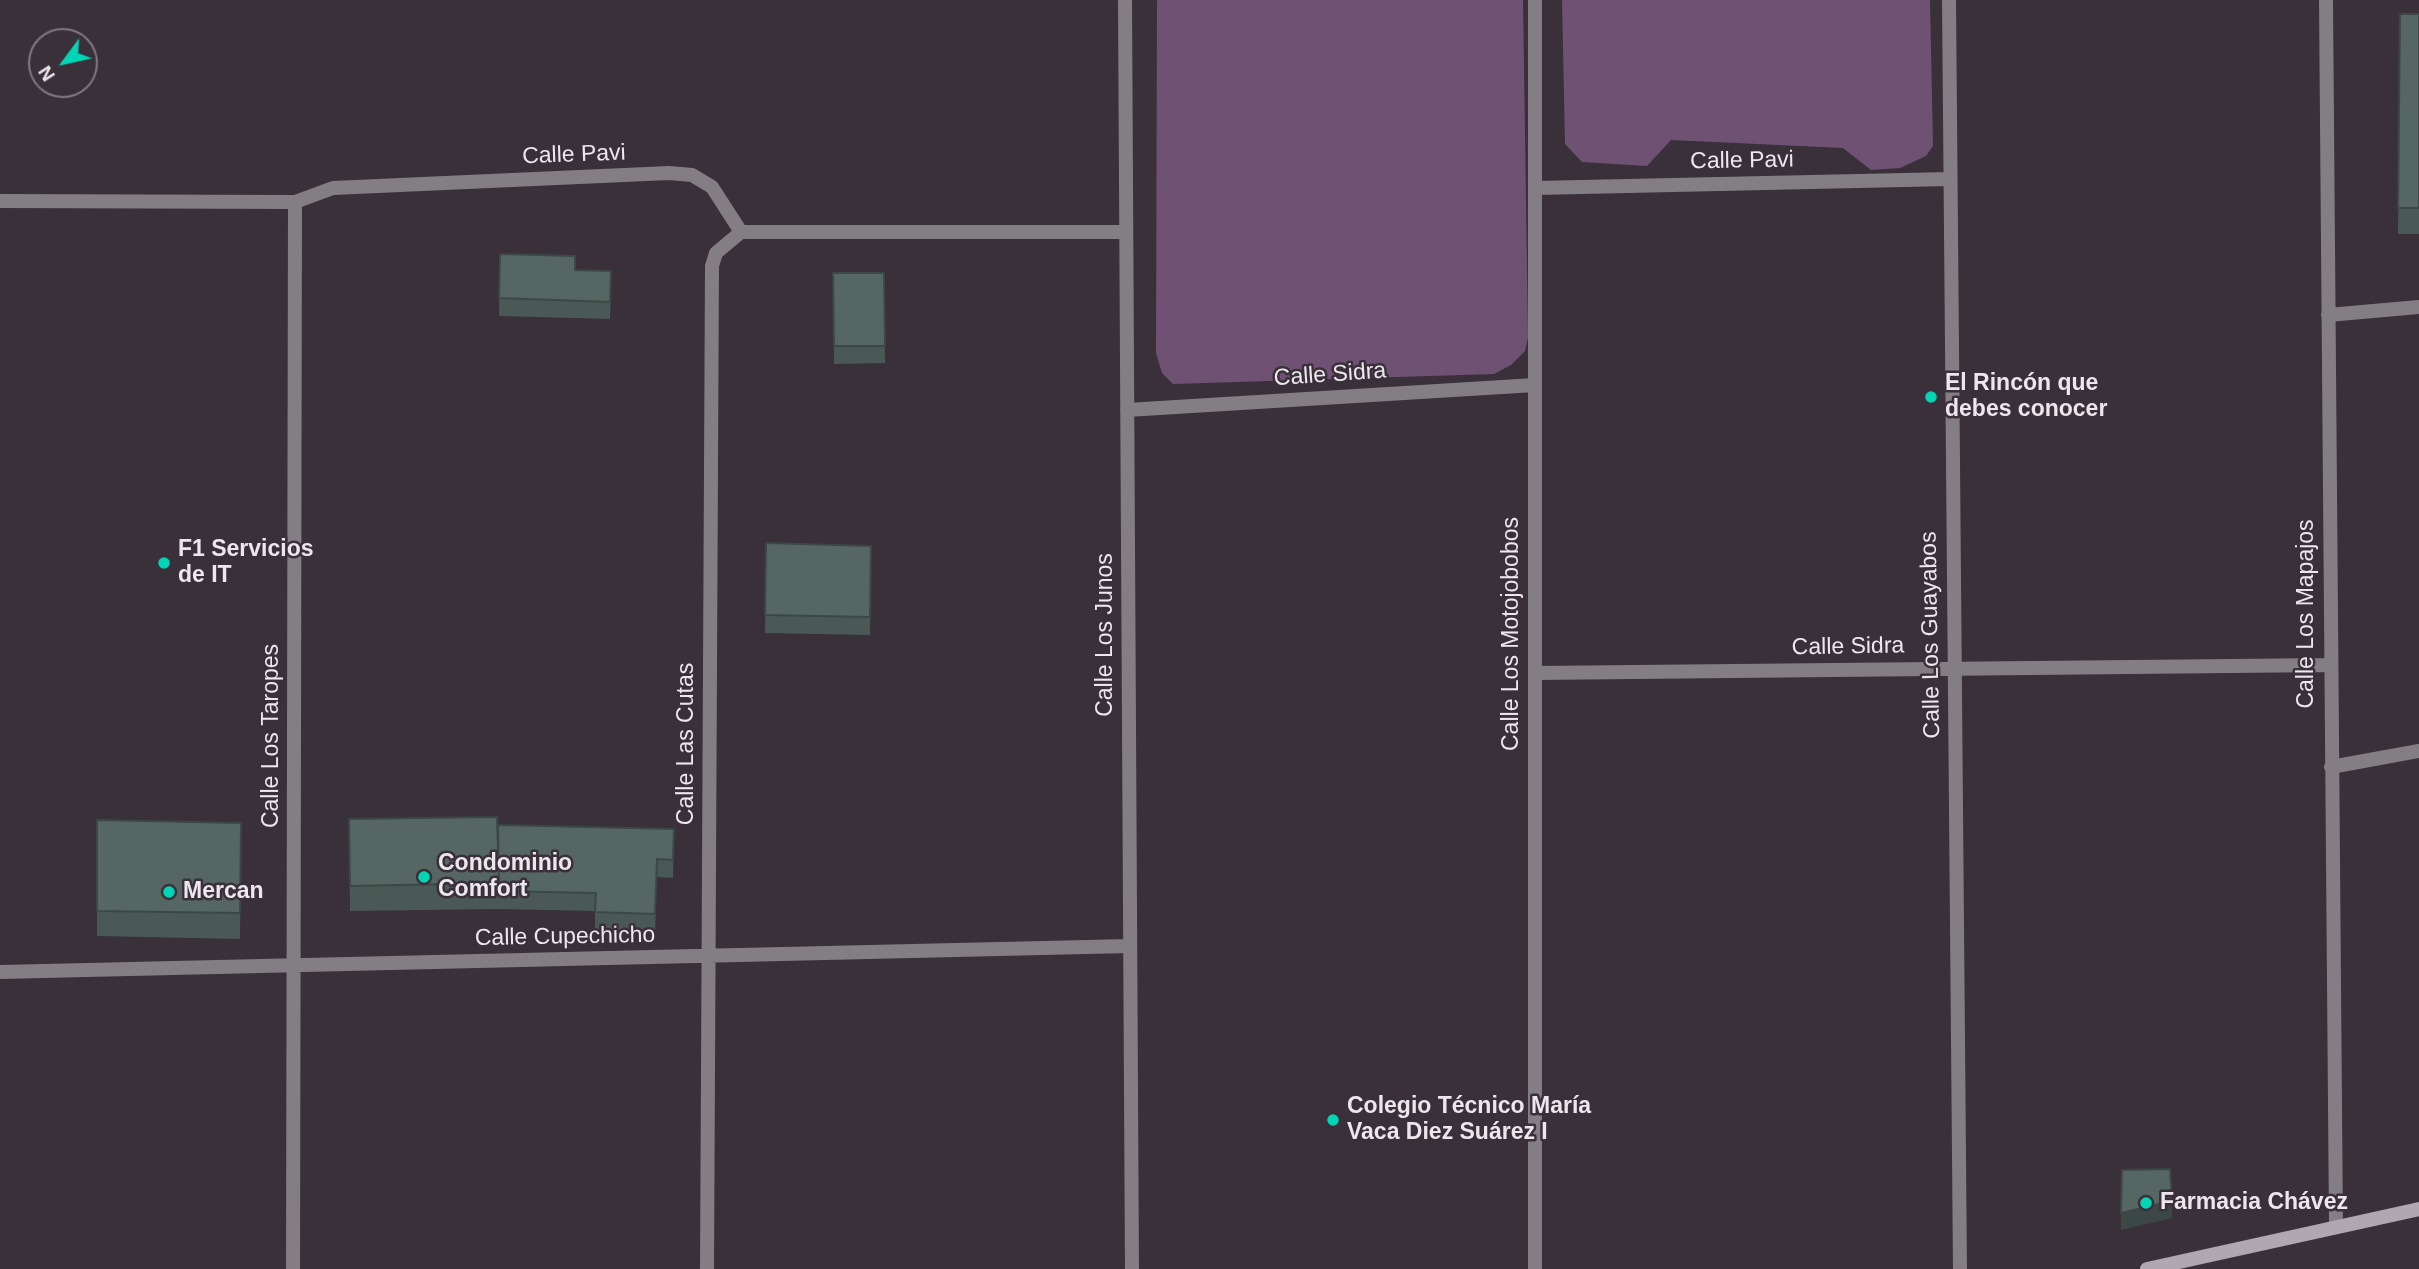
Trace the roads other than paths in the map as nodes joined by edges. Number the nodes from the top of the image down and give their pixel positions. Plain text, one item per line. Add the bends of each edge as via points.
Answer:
1 (1125, 0) edge
2 (1535, 0) edge
3 (1949, 0) edge
4 (2326, 0) edge
5 (1950, 179) junction
6 (1535, 188) junction
7 (0, 201) edge
8 (295, 202) junction
9 (741, 232) junction
10 (1126, 232) junction
11 (2419, 307) edge
12 (2328, 315) junction
13 (1535, 385) junction
14 (1128, 410) junction
15 (2330, 665) junction
16 (1954, 668) junction
17 (1535, 673) junction
18 (2419, 751) edge
19 (2331, 767) junction
20 (1130, 946) junction
21 (709, 956) junction
22 (294, 966) junction
23 (0, 972) edge
24 (2419, 1209) edge
25 (2336, 1227) junction
26 (293, 1269) edge
27 (708, 1269) edge
28 (1132, 1269) edge
29 (1535, 1269) edge
30 (1960, 1269) edge
31 (2147, 1269) edge

1 - 10 street, Calle Los Junos
2 - 6 street, Calle Los Motojobobos
3 - 5 street, Calle Los Guayabos
4 - 12 street, Calle Los Mapajos
5 - 6 street, Calle Pavi
5 - 16 street, Calle Los Guayabos
6 - 13 street, Calle Los Motojobobos
7 - 8 street, Calle Pavi
8 - 9 street, Calle Pavi via 333,188 669,173 692,175 712,187
8 - 22 street, Calle Los Taropes
9 - 10 street
9 - 21 street, Calle Las Cutas via 716,253 712,266
10 - 14 street, Calle Los Junos
11 - 12 street
12 - 15 street, Calle Los Mapajos
13 - 14 street, Calle Sidra
13 - 17 street, Calle Los Motojobobos
14 - 20 street, Calle Los Junos
15 - 16 street, Calle Sidra
15 - 19 street, Calle Los Mapajos
16 - 17 street, Calle Sidra
16 - 30 street, Calle Los Guayabos
17 - 29 street, Calle Los Motojobobos
18 - 19 street
19 - 25 street, Calle Los Mapajos
20 - 21 street, Calle Cupechicho
20 - 28 street, Calle Los Junos
21 - 22 street, Calle Cupechicho
21 - 27 street, Calle Las Cutas
22 - 23 street, Calle Cupechicho
22 - 26 street, Calle Los Taropes
24 - 25 main road
25 - 31 main road

